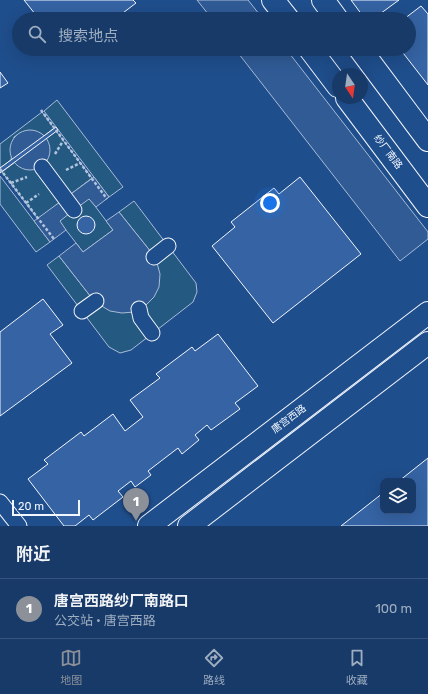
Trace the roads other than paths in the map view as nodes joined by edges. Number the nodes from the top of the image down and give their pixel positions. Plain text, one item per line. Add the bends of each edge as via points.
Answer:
1 (273, 0) edge
2 (323, 0) edge
3 (282, 12) edge
4 (332, 12) edge
5 (315, 56) edge
6 (365, 56) edge
7 (332, 78) edge
8 (352, 104) edge
9 (428, 140) edge
10 (42, 167) dead end
11 (428, 206) edge
12 (74, 210) dead end
13 (168, 246) dead end
14 (154, 257) dead end
15 (96, 301) dead end
16 (139, 309) dead end
17 (82, 311) dead end
18 (428, 313) edge
19 (152, 334) dead end
20 (428, 343) edge
21 (0, 502) edge
22 (19, 526) edge
23 (149, 526) edge
24 (189, 526) edge

1 - 3 main road
2 - 4 main road
5 - 7 main road
6 - 9 main road
8 - 11 main road, 纱厂南路
10 - 12 street
13 - 14 street
15 - 17 street
16 - 19 street via 141,318
18 - 23 main road, 唐宫西路
20 - 24 main road
21 - 22 street

